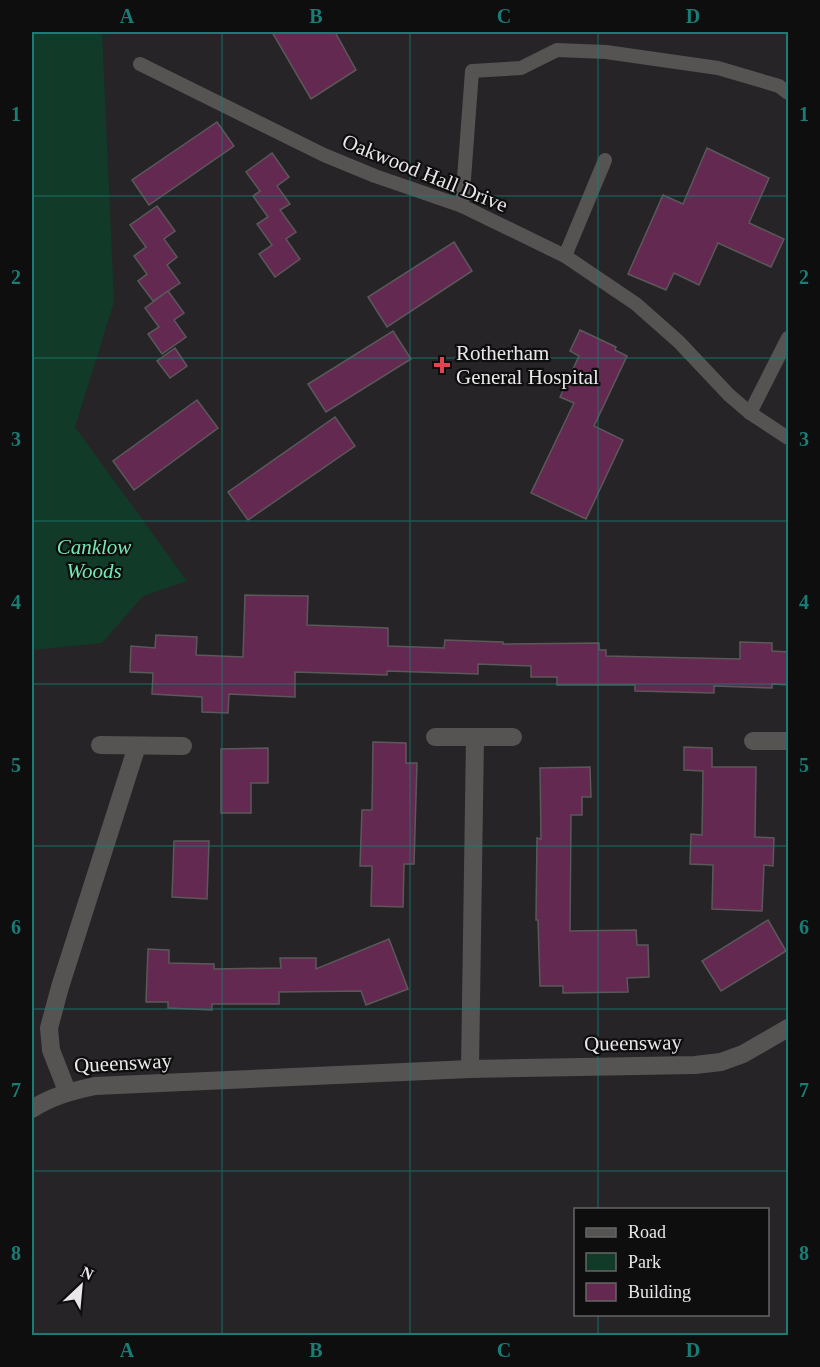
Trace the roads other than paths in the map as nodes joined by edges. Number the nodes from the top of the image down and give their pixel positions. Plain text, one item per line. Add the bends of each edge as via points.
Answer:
1 (140, 64) dead end
2 (789, 93) edge
3 (605, 160) dead end
4 (462, 206) junction
5 (566, 256) junction
6 (789, 338) edge
7 (750, 413) junction
8 (789, 438) edge
9 (435, 737) dead end
10 (475, 737) junction
11 (513, 737) dead end
12 (753, 741) dead end
13 (789, 741) edge
14 (100, 745) dead end
15 (137, 746) junction
16 (183, 746) dead end
17 (789, 1028) edge
18 (470, 1069) junction
19 (67, 1091) junction
20 (32, 1109) edge

1 - 4 lane, Oakwood Hall Drive via 324,155
2 - 4 lane via 779,86 718,68 606,52 557,50 521,68 472,70
3 - 5 lane
4 - 5 lane, Oakwood Hall Drive
5 - 7 lane, Oakwood Hall Drive via 636,304
6 - 7 lane
7 - 8 lane, Oakwood Hall Drive
9 - 10 street
10 - 11 street
10 - 18 street
12 - 13 street
14 - 15 street
15 - 16 street
15 - 19 street, Queensway via 49,1028 51,1050
17 - 18 street, Queensway via 721,1062
18 - 19 street, Queensway via 95,1086
19 - 20 street

